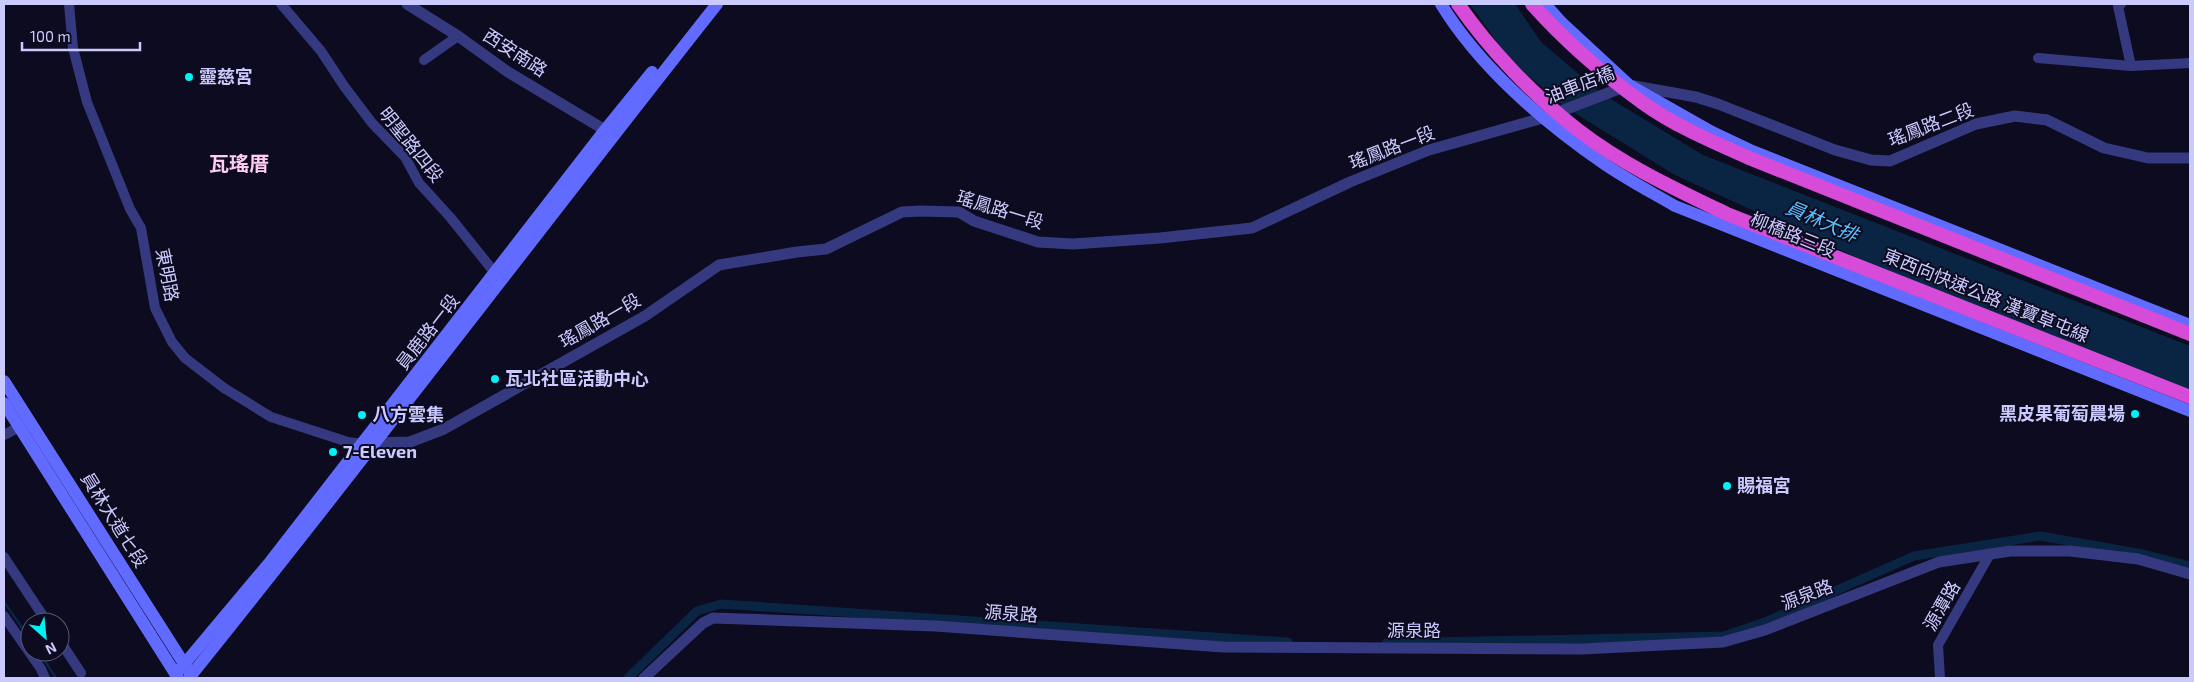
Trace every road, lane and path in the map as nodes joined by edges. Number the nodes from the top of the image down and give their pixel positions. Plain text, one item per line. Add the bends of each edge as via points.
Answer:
1 (69, 4) edge
2 (281, 4) edge
3 (407, 4) edge
4 (707, 4) edge
5 (717, 4) edge
6 (1441, 4) edge
7 (1458, 4) edge
8 (1532, 4) edge
9 (1545, 4) edge
10 (2121, 4) edge
11 (458, 36) junction
12 (2038, 58) dead end
13 (424, 60) dead end
14 (2190, 63) edge
15 (2131, 66) junction
16 (1629, 85) junction
17 (1543, 118) junction
18 (605, 130) junction
19 (2190, 158) edge
20 (498, 277) junction
21 (2190, 325) edge
22 (2190, 334) edge
23 (4, 381) edge
24 (2190, 397) edge
25 (4, 403) edge
26 (2190, 411) edge
27 (32, 425) junction
28 (18, 427) junction
29 (4, 435) edge
30 (369, 443) junction
31 (1990, 554) junction
32 (4, 557) edge
33 (2190, 574) edge
34 (40, 612) edge
35 (4, 616) edge
36 (70, 656) edge
37 (81, 673) dead end
38 (183, 675) edge
39 (45, 678) edge
40 (644, 678) edge
41 (1940, 678) edge

1 - 30 street, 東明路 via 73,48 87,102 130,209 141,228 155,308 172,342 185,358 270,418 348,442
2 - 20 street, 明聖路四段 via 322,51 372,123 405,157 419,183
3 - 11 street, 西安南路
4 - 18 main road, 員鹿路一段
5 - 20 main road, 員鹿路一段
6 - 17 main road, 柳橋路三段 via 1480,56
7 - 24 highway, 東西向快速公路 漢寶草屯線, bridge via 1519,76 1578,130 1682,193 1727,214
8 - 22 highway, bridge via 1589,61 1644,104 1706,139
9 - 16 main road via 1562,24
10 - 15 street via 2118,6
11 - 13 street
11 - 18 street, 西安南路 via 508,72
12 - 15 street
14 - 15 street
16 - 17 street, 油車店橋
16 - 19 street, 瑤鳳路二段 via 1696,97 1835,150 1871,160 1890,161 1976,124 2015,116 2047,120 2104,148 2148,158
16 - 21 main road via 1750,150
17 - 26 main road, 柳橋路三段 via 1605,164 1675,206
17 - 30 street, 瑤鳳路一段 via 1429,150 1350,182 1252,228 1073,244 1038,242 959,212 902,212 826,249 719,265 645,316 444,429 410,442
18 - 20 main road, 員鹿路一段
20 - 30 main road, 員鹿路一段
23 - 27 main road, 員林大道七段
25 - 28 main road, 員林大道七段
27 - 28 street
27 - 38 main road, 員林大道七段
28 - 29 street
28 - 38 main road, 員林大道七段
30 - 38 main road, 員鹿路一段 via 270,562
31 - 33 street, 源泉路 via 2070,551 2138,559
31 - 40 street, 源泉路 via 1939,562 1765,630 1723,642 1582,649 1223,647 935,626 713,618 703,623
31 - 41 street, 源潭路 via 1938,645
32 - 34 street
35 - 39 street
36 - 37 street

